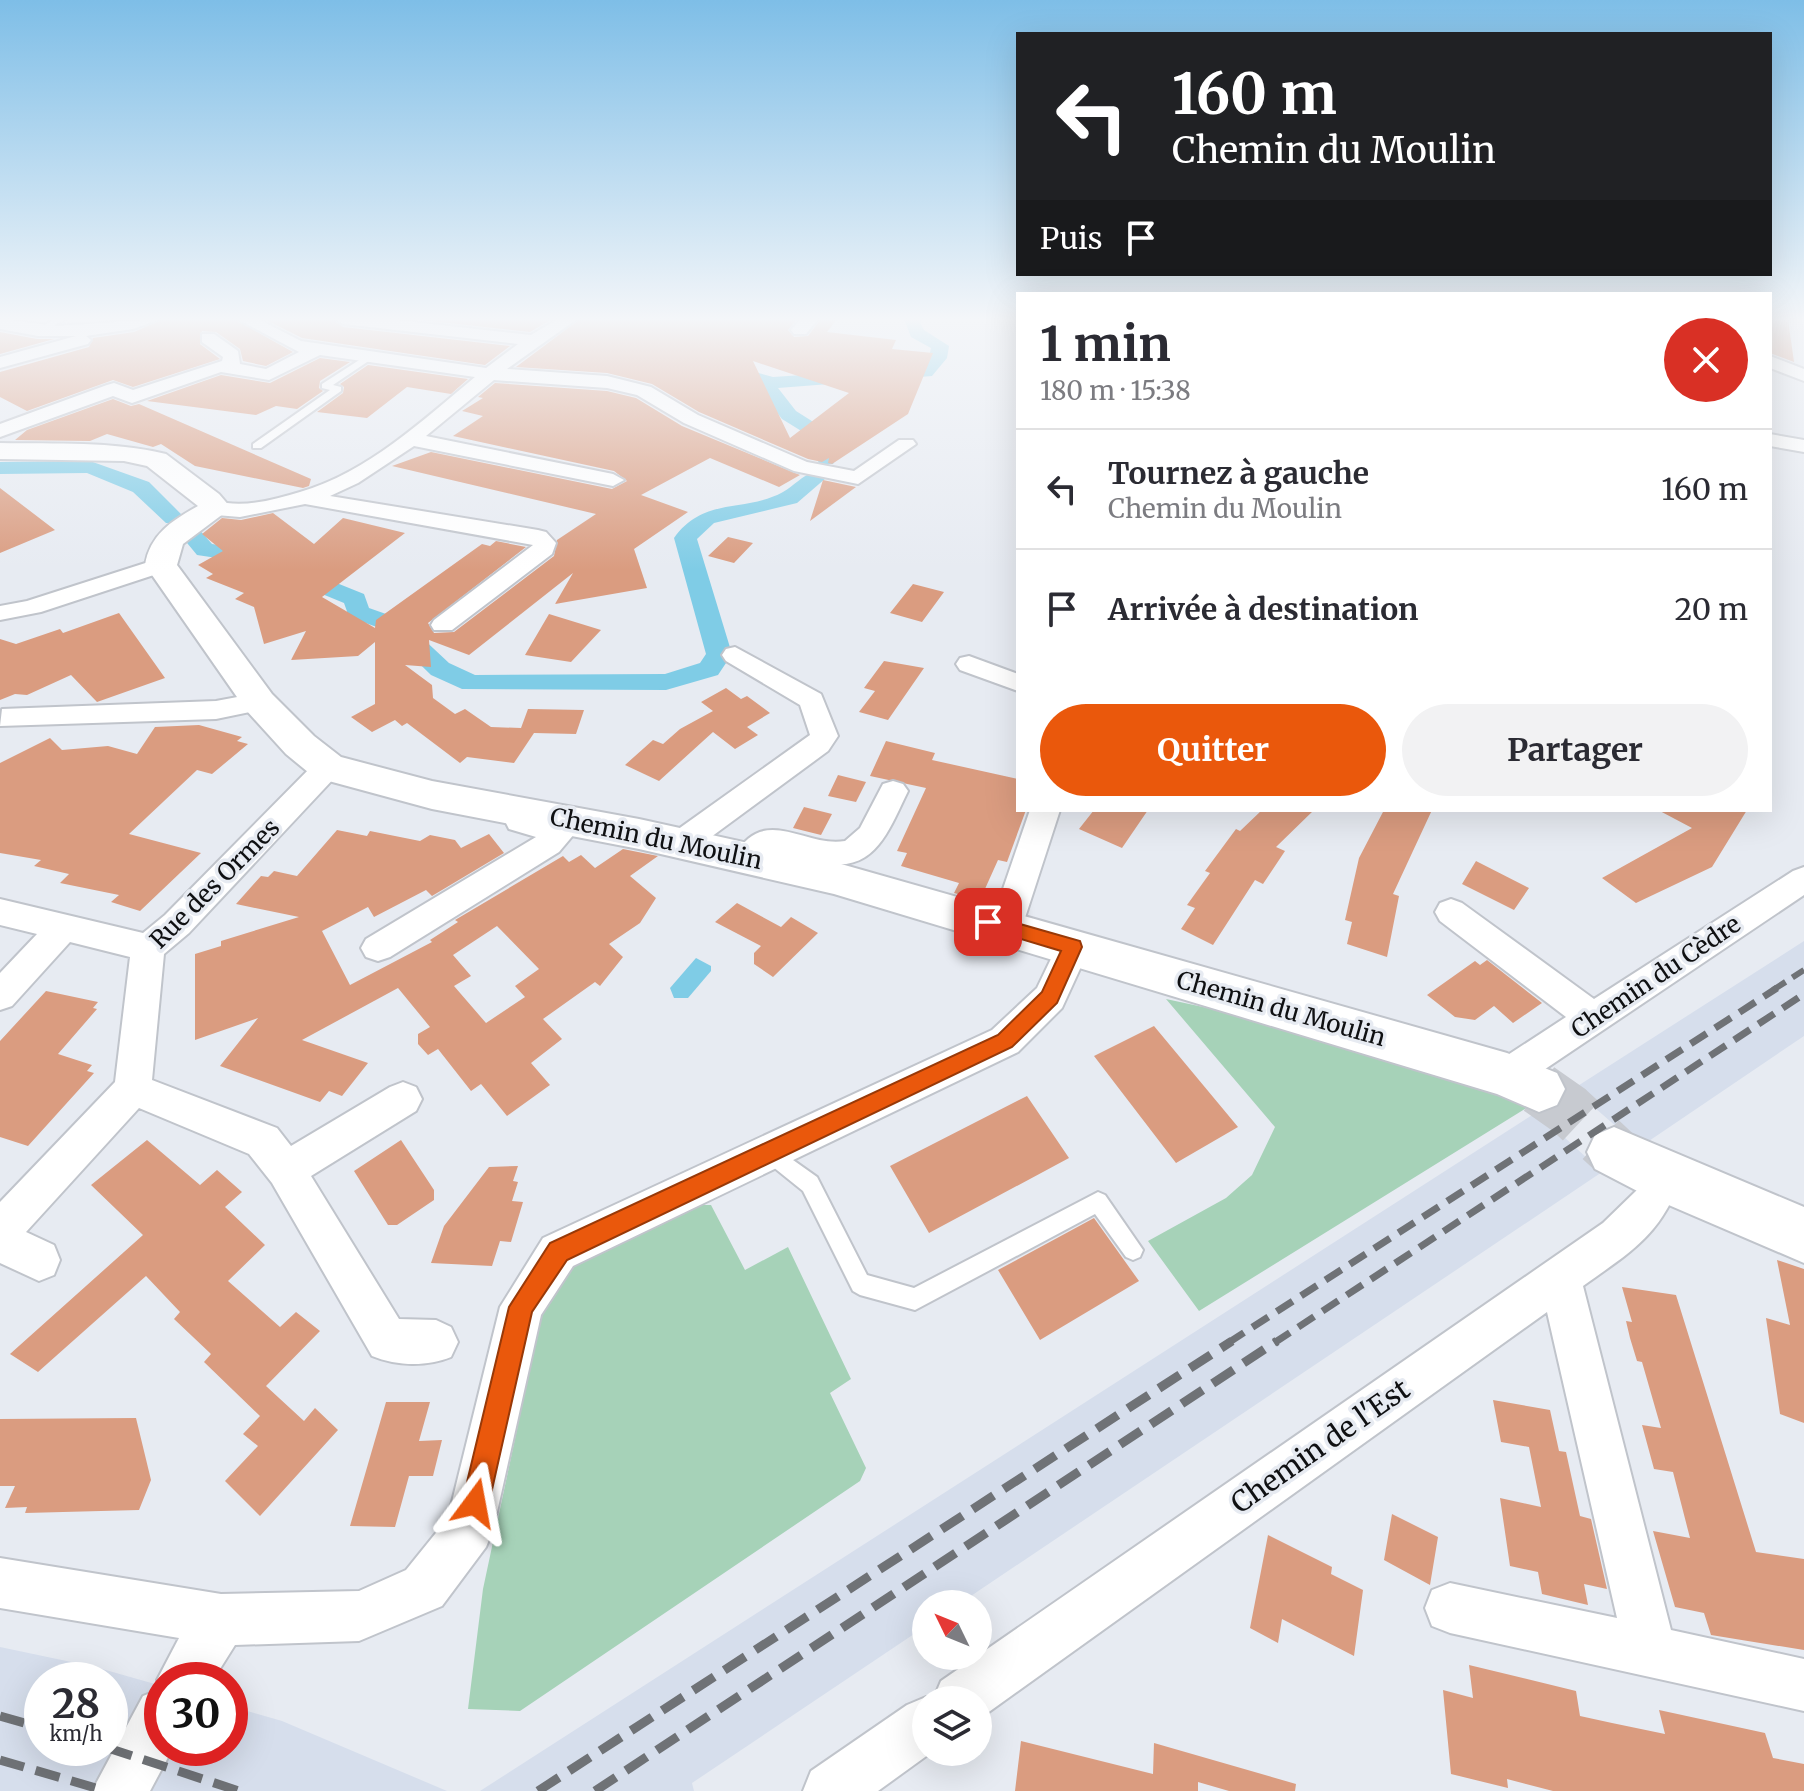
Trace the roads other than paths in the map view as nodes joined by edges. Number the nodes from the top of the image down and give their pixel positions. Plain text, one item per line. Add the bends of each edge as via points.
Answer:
1 (77, 403) edge
2 (319, 403) edge
3 (457, 403) edge
4 (663, 403) edge
5 (0, 431) edge
6 (410, 439) junction
7 (1772, 440) edge
8 (906, 444) dead end
9 (257, 446) dead end
10 (1804, 446) edge
11 (0, 451) edge
12 (613, 480) dead end
13 (310, 499) junction
14 (216, 508) junction
15 (161, 565) junction
16 (0, 613) edge
17 (443, 625) dead end
18 (735, 655) dead end
19 (969, 664) dead end
20 (1016, 682) edge
21 (259, 702) junction
22 (2, 718) edge
23 (328, 767) junction
24 (893, 791) dead end
25 (432, 795) junction
26 (1044, 812) edge
27 (681, 843) junction
28 (749, 857) junction
29 (1804, 879) edge
30 (0, 912) edge
31 (1451, 912) dead end
32 (65, 926) junction
33 (1006, 927) junction
34 (1073, 947) junction
35 (148, 948) junction
36 (378, 948) dead end
37 (0, 996) edge
38 (1595, 1019) junction
39 (1523, 1082) joint
40 (133, 1089) junction
41 (403, 1099) dead end
42 (769, 1152) junction
43 (1614, 1152) tunnel mouth
44 (286, 1170) junction
45 (1662, 1176) junction
46 (0, 1231) edge
47 (1804, 1235) edge
48 (0, 1241) edge
49 (1133, 1250) dead end
50 (39, 1260) dead end
51 (1560, 1277) junction
52 (436, 1342) dead end
53 (0, 1583) edge
54 (1450, 1608) dead end
55 (221, 1620) junction
56 (1650, 1650) junction
57 (194, 1662) edge
58 (1804, 1685) edge
59 (980, 1686) edge
60 (912, 1734) edge
61 (144, 1748) edge
62 (120, 1791) edge
63 (831, 1791) edge

1 - 5 street
2 - 9 lane
3 - 6 street
4 - 8 street via 801,467 858,478
6 - 12 street
6 - 13 street via 359,475
7 - 10 street
11 - 14 street via 124,453 156,460
13 - 14 street via 245,510
13 - 17 street via 538,537 545,543 544,549
14 - 15 street via 169,539 161,550
15 - 16 street
15 - 21 street, Chemin du Moulin
18 - 27 street via 812,700 824,736
19 - 20 street
21 - 22 street via 216,710
21 - 23 street, Chemin du Moulin
23 - 25 street, Chemin du Moulin
23 - 35 street, Rue des Ormes
24 - 28 street via 866,842 852,851 837,854 776,838 757,846
25 - 27 street, Chemin du Moulin
25 - 36 street via 560,833
26 - 33 street
27 - 28 street, Chemin du Moulin
28 - 33 street, Chemin du Moulin
29 - 38 street, Chemin du Cèdre
30 - 32 street
31 - 38 street
32 - 35 street
32 - 37 street
33 - 34 street, Chemin du Moulin
34 - 39 street, Chemin du Moulin
34 - 42 street via 1050,998 1005,1041
35 - 40 street, Rue des Ormes
38 - 39 street, Chemin du Cèdre
40 - 44 street via 263,1141
40 - 46 street
41 - 44 street
42 - 49 lane via 810,1184 860,1284 915,1299 1098,1202
42 - 55 street via 558,1252 521,1307 469,1530 424,1588 359,1616
43 - 45 street
44 - 52 street via 387,1341
45 - 47 street
45 - 51 street, Chemin de l'Est via 1653,1201 1617,1237
48 - 50 street
51 - 56 street
51 - 59 street, Chemin de l'Est
53 - 55 street
54 - 56 street
55 - 57 street
56 - 58 street
60 - 63 street
61 - 62 street

